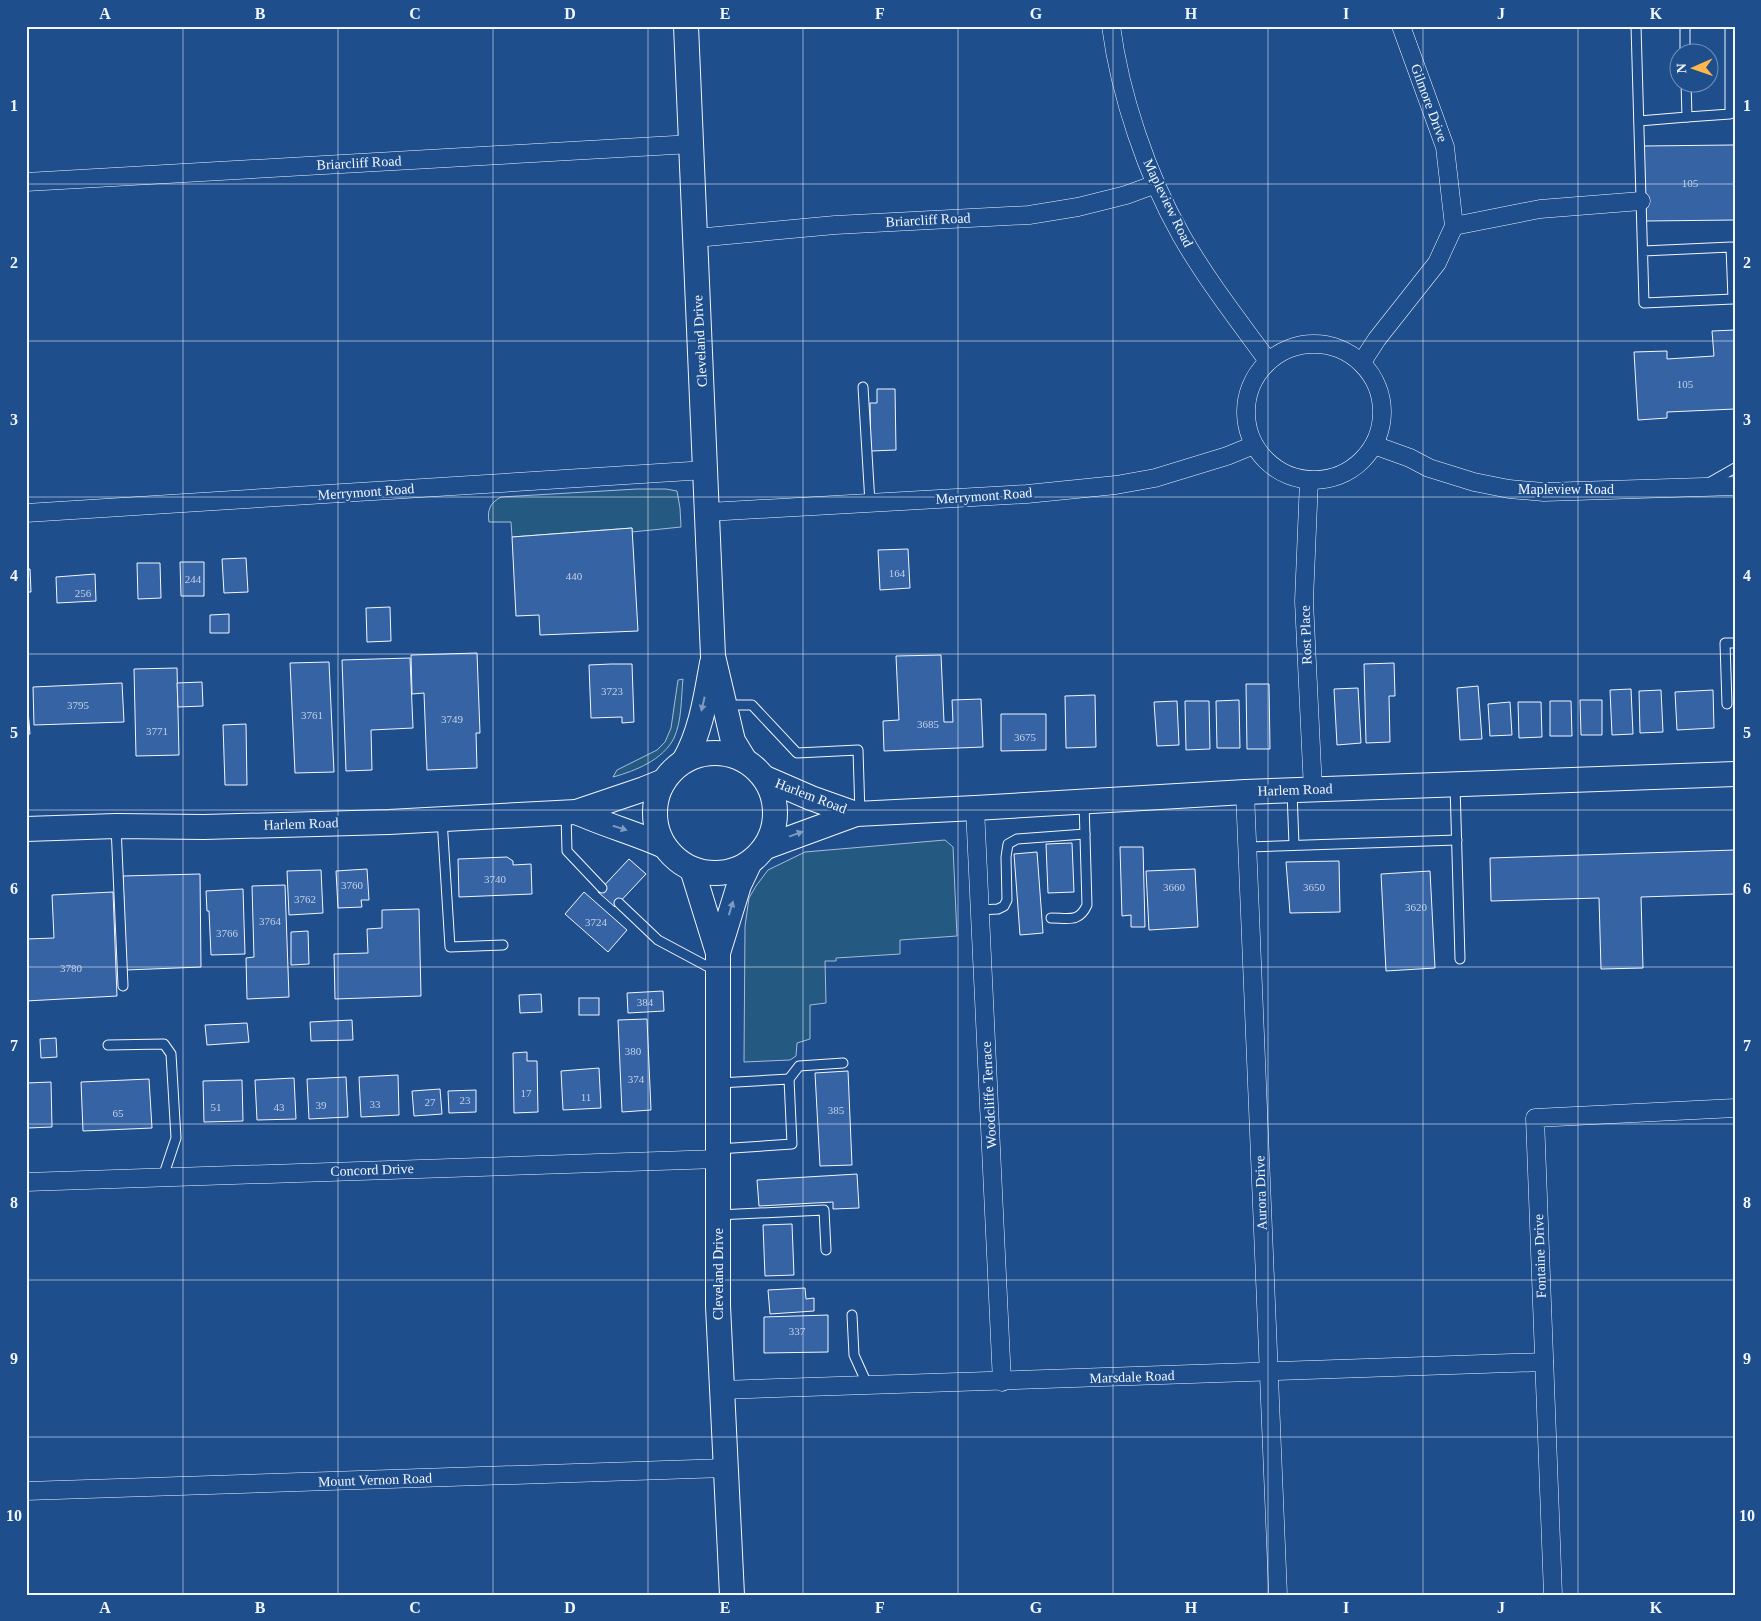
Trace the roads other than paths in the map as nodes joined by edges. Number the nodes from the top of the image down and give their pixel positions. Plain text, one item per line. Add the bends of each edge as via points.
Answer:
1 (686, 26) edge
2 (1111, 26) edge
3 (1401, 26) edge
4 (1636, 26) edge
5 (1684, 26) edge
6 (1730, 26) edge
7 (1685, 42) edge
8 (1686, 92) edge
9 (1687, 117) junction
10 (1639, 121) junction
11 (692, 144) junction
12 (26, 182) edge
13 (1156, 184) junction
14 (1641, 201) junction
15 (1454, 226) junction
16 (696, 238) junction
17 (1643, 251) junction
18 (1268, 361) junction
19 (1362, 362) junction
20 (863, 387) dead end
21 (1254, 445) junction
22 (1374, 445) junction
23 (1735, 468) edge
24 (706, 470) junction
25 (1309, 480) junction
26 (1735, 486) edge
27 (1701, 487) junction
28 (870, 503) junction
29 (708, 512) junction
30 (26, 513) edge
31 (1735, 643) edge
32 (713, 656) junction
33 (1727, 704) dead end
34 (725, 705) junction
35 (744, 759) junction
36 (684, 761) junction
37 (1735, 774) edge
38 (766, 778) junction
39 (664, 781) junction
40 (1455, 785) junction
41 (1302, 790) junction
42 (1245, 792) junction
43 (1084, 802) junction
44 (975, 808) junction
45 (571, 812) junction
46 (858, 814) junction
47 (442, 819) junction
48 (116, 826) junction
49 (26, 829) edge
50 (1085, 834) junction
51 (1457, 840) junction
52 (1294, 845) junction
53 (664, 846) junction
54 (766, 847) junction
55 (1247, 847) junction
56 (748, 864) junction
57 (692, 869) junction
58 (602, 888) dead end
59 (619, 903) dead end
60 (980, 910) junction
61 (1051, 918) dead end
62 (504, 945) dead end
63 (1460, 959) dead end
64 (719, 963) junction
65 (123, 986) dead end
66 (108, 1045) dead end
67 (843, 1063) dead end
68 (789, 1079) junction
69 (718, 1083) junction
70 (1735, 1108) edge
71 (718, 1154) junction
72 (163, 1178) junction
73 (26, 1182) edge
74 (718, 1215) junction
75 (826, 1250) dead end
76 (852, 1315) dead end
77 (1544, 1362) junction
78 (1268, 1372) junction
79 (1002, 1382) junction
80 (868, 1386) junction
81 (721, 1390) junction
82 (725, 1468) junction
83 (26, 1491) edge
84 (732, 1595) edge
85 (1278, 1595) edge
86 (1553, 1595) edge

1 - 11 main road, Cleveland Drive
2 - 13 street, Mapleview Road via 1122,84
3 - 15 street, Gilmore Drive via 1445,147
4 - 10 lane
5 - 7 lane
6 - 9 lane via 1730,114
8 - 9 lane
9 - 10 lane
10 - 14 lane
11 - 12 street, Briarcliff Road
11 - 16 main road, Cleveland Drive
13 - 16 street, Briarcliff Road via 1107,200 1029,215 836,225
13 - 18 street, Mapleview Road via 1181,235
14 - 15 street via 1540,209
14 - 17 lane
15 - 19 street via 1437,263
16 - 24 main road, Cleveland Drive
17 - 17 lane via 1644,304 1733,299 1731,247
18 - 19 street via 1287,348 1310,343 1342,349
18 - 21 street via 1253,380 1246,410
19 - 22 street via 1373,376 1382,399 1382,423
20 - 28 lane
21 - 25 street via 1270,464 1290,476
21 - 28 street, Merrymont Road via 1155,478 1116,485
22 - 25 street via 1354,467 1333,478
22 - 27 street, Mapleview Road via 1429,468 1509,489 1544,492
23 - 27 lane
24 - 29 main road, Cleveland Drive
24 - 30 street, Merrymont Road
25 - 41 street, Rost Place
26 - 27 street, Mapleview Road
28 - 29 street, Merrymont Road
29 - 32 main road, Cleveland Drive
31 - 33 lane via 1725,643
32 - 34 main road, Cleveland Drive
32 -> 36 main road, Cleveland Drive via 696,737
34 - 35 main road, Cleveland Drive via 734,741
34 - 46 lane via 752,705 797,753 858,750
35 - 36 main road via 714,752
35 - 38 main road
36 - 39 main road
37 - 40 main road, Harlem Road
38 - 46 main road, Harlem Road
38 - 54 main road via 776,812
39 - 45 main road, Harlem Road
39 - 53 main road via 655,806 655,820
40 - 41 main road, Harlem Road
40 - 51 lane
41 - 42 main road, Harlem Road
41 - 52 lane
42 - 43 main road, Harlem Road
42 - 55 street, Aurora Drive
43 - 44 main road, Harlem Road
43 - 50 lane
44 - 46 main road, Harlem Road
44 - 60 street, Woodcliffe Terrace
45 - 47 main road, Harlem Road
45 -> 53 main road, Harlem Road
45 - 58 lane via 567,850
54 -> 46 main road, Harlem Road
47 - 48 main road, Harlem Road via 204,827
47 - 62 lane via 450,947
48 - 49 main road, Harlem Road
48 - 65 lane
50 - 60 lane via 1017,839 1008,844 1007,900 998,909
50 - 61 lane via 1088,905 1083,915 1078,917
51 - 52 lane
51 - 63 lane
52 - 55 lane
53 - 57 main road
54 - 56 main road
55 - 78 street, Aurora Drive
56 - 57 main road via 727,873
64 -> 56 main road, Cleveland Drive via 738,885
57 - 64 main road, Cleveland Drive
59 - 64 lane via 658,940
60 - 79 street, Woodcliffe Terrace
64 - 69 main road, Cleveland Drive
66 - 72 lane via 164,1044 171,1054 176,1138
67 - 68 lane via 799,1066
68 - 69 lane
68 - 71 lane via 792,1144
69 - 71 main road, Cleveland Drive
70 - 77 street, Fontaine Drive via 1535,1118
71 - 72 street, Concord Drive
71 - 74 main road, Cleveland Drive
72 - 73 street, Concord Drive
74 - 75 lane via 824,1210
74 - 81 main road, Cleveland Drive
76 - 80 lane via 854,1355
77 - 78 street, Marsdale Road
77 - 86 street, Fontaine Drive
78 - 79 street, Marsdale Road
78 - 85 street, Aurora Drive
79 - 80 street, Marsdale Road
80 - 81 street, Marsdale Road
81 - 82 main road, Cleveland Drive
82 - 83 street, Mount Vernon Road
82 - 84 main road, Cleveland Drive

